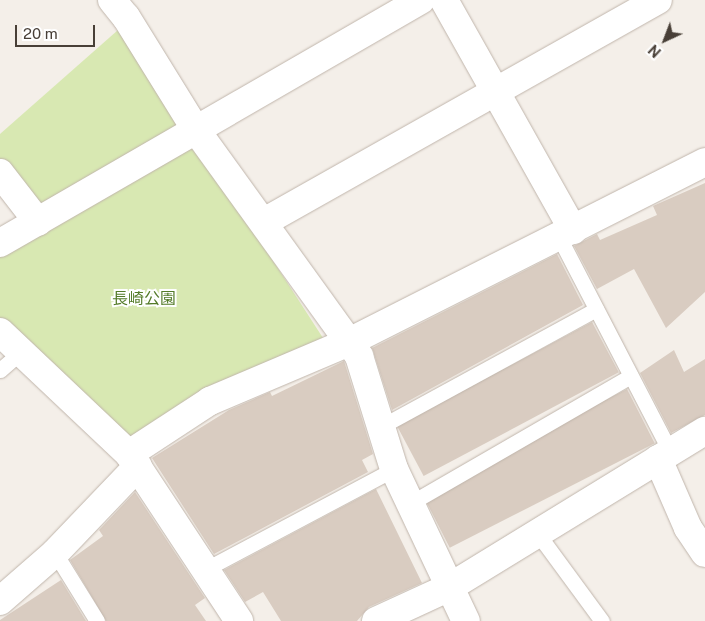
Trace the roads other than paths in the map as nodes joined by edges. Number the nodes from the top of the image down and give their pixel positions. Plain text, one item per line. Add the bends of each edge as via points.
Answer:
1 (112, 0) edge
2 (421, 0) edge
3 (444, 0) edge
4 (658, 0) edge
5 (494, 92) junction
6 (196, 130) junction
7 (705, 162) edge
8 (0, 173) edge
9 (38, 222) junction
10 (264, 222) junction
11 (566, 234) junction
12 (0, 243) edge
13 (596, 310) junction
14 (0, 332) edge
15 (349, 342) junction
16 (21, 352) junction
17 (0, 370) edge
18 (631, 376) junction
19 (380, 428) junction
20 (705, 431) edge
21 (664, 455) junction
22 (134, 460) junction
23 (394, 469) junction
24 (408, 504) junction
25 (538, 534) junction
26 (55, 553) junction
27 (705, 553) edge
28 (204, 570) junction
29 (450, 587) junction
30 (0, 601) edge
31 (97, 621) edge
32 (239, 621) edge
33 (376, 621) edge
34 (466, 621) edge
35 (602, 621) edge

1 - 6 street
2 - 6 street
3 - 5 street
4 - 5 street
5 - 10 street
5 - 11 street
6 - 9 street
6 - 10 street
7 - 11 street
8 - 9 street
9 - 12 street
10 - 15 street
11 - 13 lane
11 - 15 street
13 - 18 lane
13 - 19 lane
14 - 16 street
15 - 19 street via 359,356
15 - 22 street via 210,401
16 - 17 lane
16 - 22 street
18 - 21 lane
18 - 24 lane
19 - 23 street
20 - 21 street
21 - 25 street
21 - 27 street via 688,528
22 - 26 street
22 - 28 street
23 - 24 street
23 - 28 lane
24 - 29 street
25 - 29 street
25 - 35 lane
26 - 30 street
26 - 31 lane
28 - 32 street
29 - 33 street
29 - 34 street

